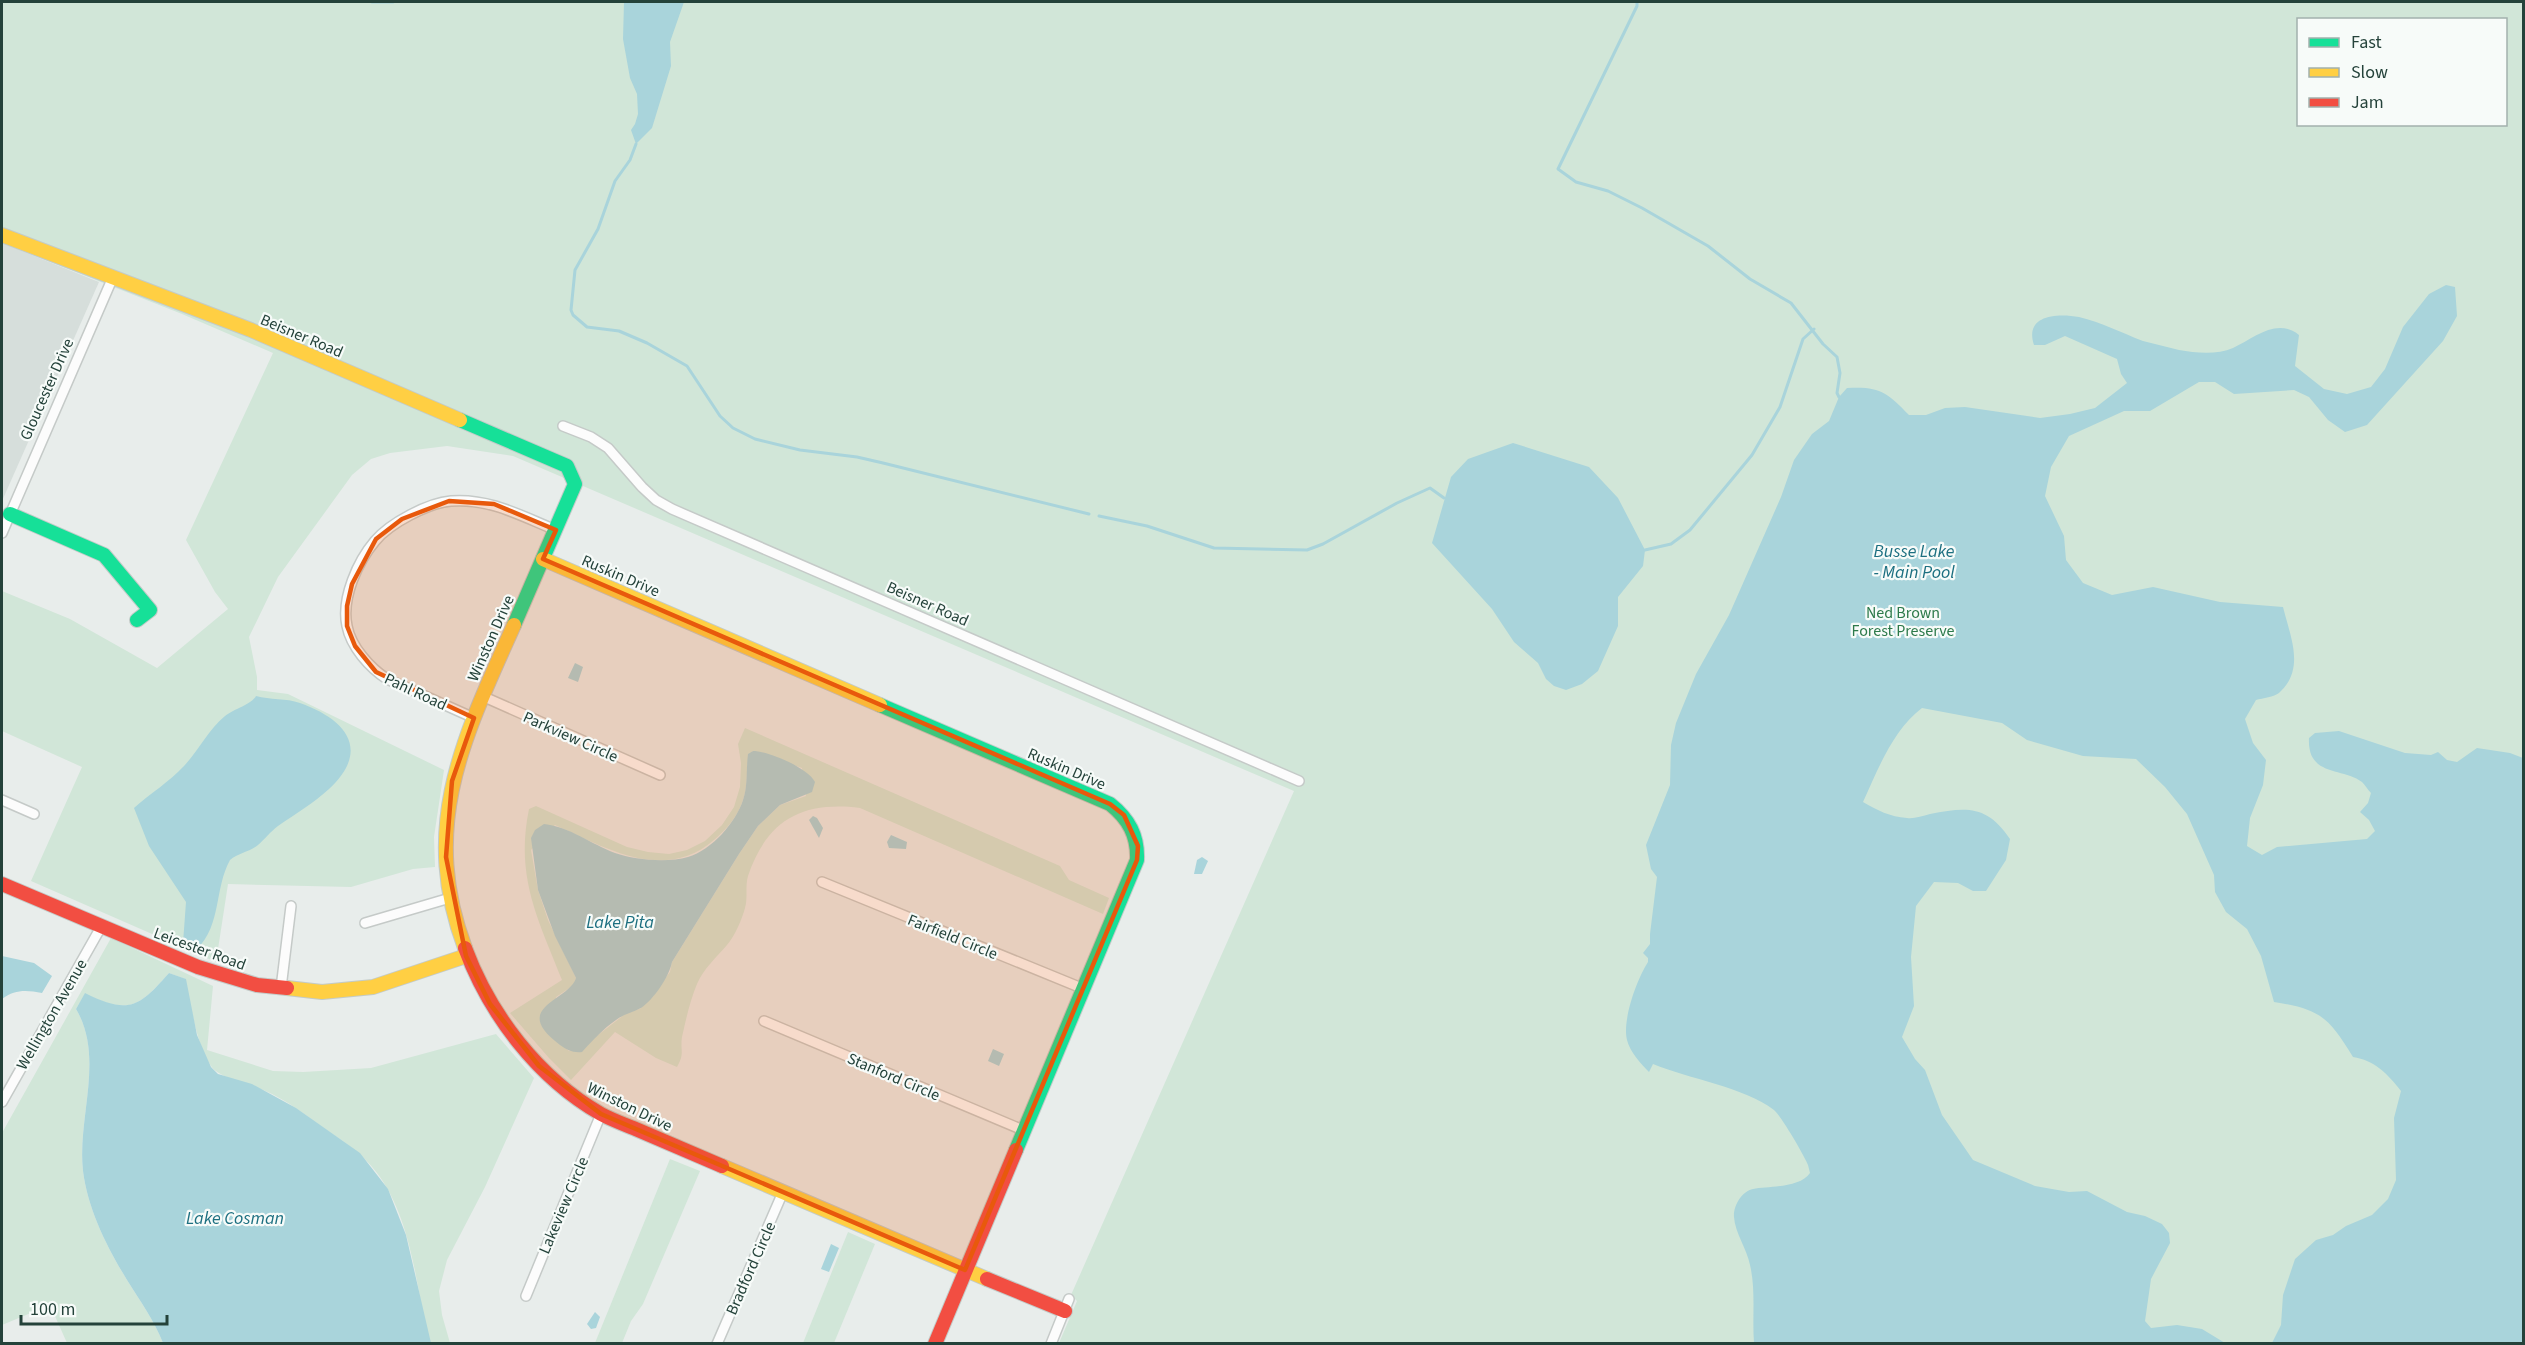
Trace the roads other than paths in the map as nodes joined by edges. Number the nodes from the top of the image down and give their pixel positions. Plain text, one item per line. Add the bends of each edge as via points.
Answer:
1 (2, 235) edge
2 (113, 277) junction
3 (563, 426) dead end
4 (575, 484) joint
5 (10, 514) junction
6 (556, 530) junction
7 (2, 533) edge
8 (543, 559) junction
9 (137, 620) dead end
10 (482, 696) junction
11 (474, 718) junction
12 (660, 775) dead end
13 (1299, 781) dead end
14 (2, 800) edge
15 (34, 814) dead end
16 (822, 882) dead end
17 (2, 884) edge
18 (450, 898) junction
19 (291, 906) dead end
20 (365, 923) dead end
21 (101, 927) junction
22 (466, 956) junction
23 (281, 988) junction
24 (1084, 989) junction
25 (764, 1021) dead end
26 (2, 1101) edge
27 (601, 1114) junction
28 (1023, 1130) junction
29 (783, 1192) junction
30 (965, 1270) junction
31 (526, 1296) dead end
32 (1067, 1305) joint
33 (717, 1344) edge
34 (935, 1344) edge
35 (1051, 1344) edge

1 - 2 street, Beisner Road
2 - 4 street, Beisner Road via 251,330 567,466
2 - 5 street, Gloucester Drive
3 - 13 street, Beisner Road via 609,448 642,488 672,509
4 - 6 street, Winston Drive
5 - 7 street, Gloucester Drive
5 - 9 street via 104,555 150,610
6 - 8 street, Winston Drive
6 - 11 street, Pahl Road via 494,504 449,501 402,519 376,539 352,584 347,626 355,646 376,672
8 - 10 street, Winston Drive
8 - 24 street, Ruskin Drive via 1110,804 1124,815 1138,846 1137,860
10 - 11 street, Winston Drive
10 - 12 street, Parkview Circle
11 - 18 street, Winston Drive via 452,781 447,814
14 - 15 street
16 - 24 street, Fairfield Circle
17 - 21 street, Leicester Road
18 - 20 street
18 - 22 street, Winston Drive
19 - 23 street
21 - 23 street, Leicester Road via 231,978
21 - 26 street, Wellington Avenue
22 - 23 street, Leicester Road via 374,987 322,992
22 - 27 street, Winston Drive via 509,1032 562,1088
24 - 28 street, Ruskin Drive
25 - 28 street, Stanford Circle
27 - 29 street, Winston Drive
27 - 31 street, Lakeview Circle
28 - 30 street, Ruskin Drive
29 - 30 street, Winston Drive
29 - 33 street, Bradford Circle
30 - 32 street, Winston Drive
30 - 34 street, Ruskin Drive
32 - 35 street

